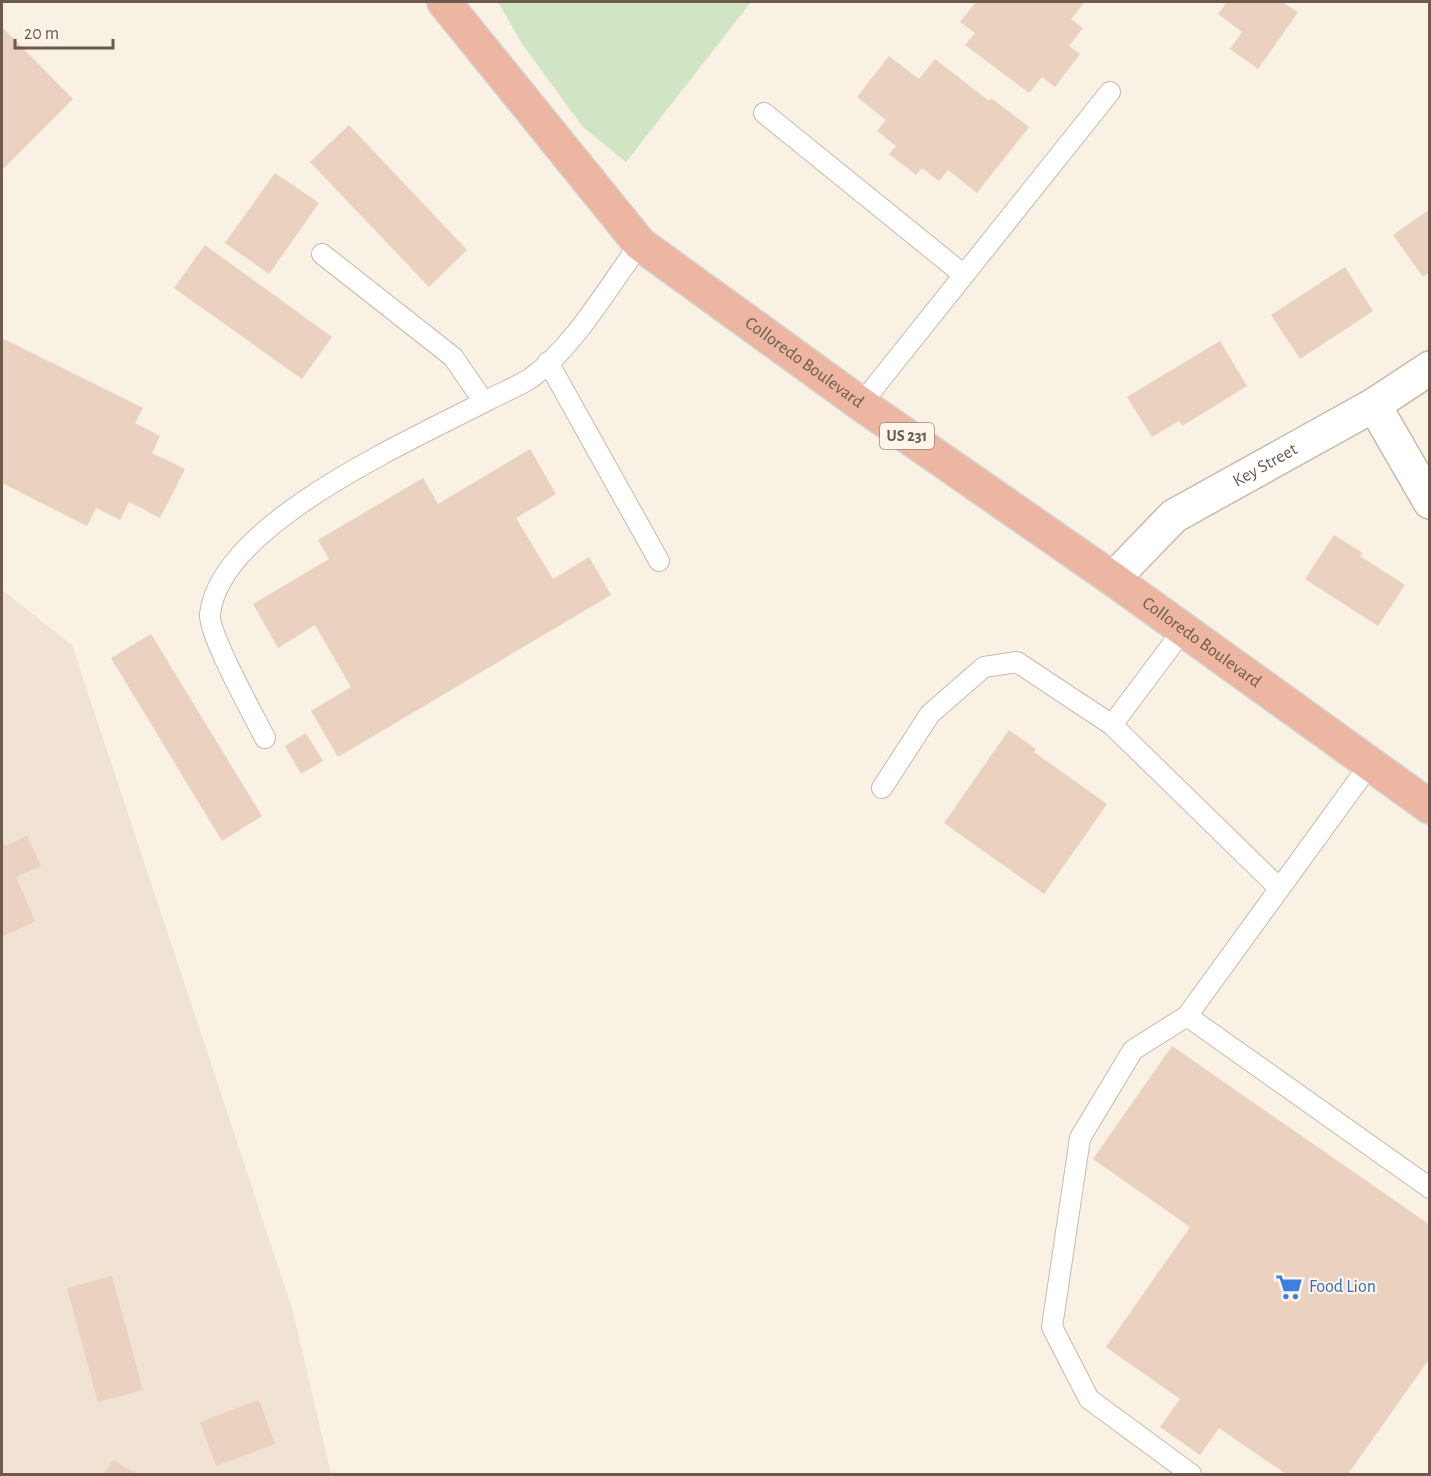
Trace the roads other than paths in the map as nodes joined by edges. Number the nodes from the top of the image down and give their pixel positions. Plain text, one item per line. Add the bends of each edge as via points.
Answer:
1 (444, 2) edge
2 (1110, 92) dead end
3 (764, 113) dead end
4 (639, 244) junction
5 (322, 254) dead end
6 (964, 274) junction
7 (548, 362) junction
8 (1430, 368) edge
9 (484, 402) junction
10 (861, 404) junction
11 (1374, 405) junction
12 (1430, 502) edge
13 (659, 561) dead end
14 (1113, 579) junction
15 (1184, 630) junction
16 (1112, 725) junction
17 (265, 738) dead end
18 (1370, 764) junction
19 (882, 788) dead end
20 (1430, 807) edge
21 (1279, 888) junction
22 (1187, 1016) junction
23 (1430, 1188) edge
24 (1191, 1474) edge

1 - 4 highway, Colloredo Boulevard / US 231
2 - 6 lane
3 - 6 lane
4 - 7 lane via 566,345
4 - 10 highway, Colloredo Boulevard / US 231
5 - 9 lane via 453,357
6 - 10 lane
7 - 9 lane via 531,378
7 - 13 lane
8 - 11 street, Key Street
9 - 17 lane via 293,507 237,558 215,590 210,617 226,660
10 - 14 highway, Colloredo Boulevard / US 231
11 - 12 street
11 - 14 street, Key Street via 1174,516
14 - 15 highway, Colloredo Boulevard / US 231
15 - 16 lane
15 - 18 highway, Colloredo Boulevard / US 231
16 - 19 lane via 1017,662 984,667 930,714
16 - 21 lane
18 - 20 highway, Colloredo Boulevard / US 231
18 - 21 lane
21 - 22 lane
22 - 23 lane
22 - 24 lane via 1133,1050 1080,1138 1052,1327 1089,1399

